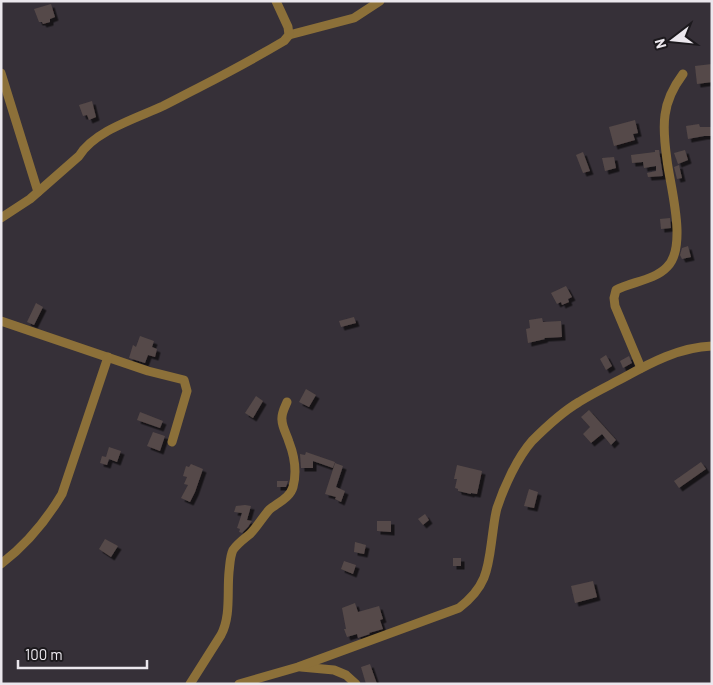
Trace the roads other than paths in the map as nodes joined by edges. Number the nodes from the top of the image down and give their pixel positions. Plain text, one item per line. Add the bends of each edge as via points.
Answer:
1 (276, 1) edge
2 (380, 1) edge
3 (289, 34) junction
4 (1, 73) edge
5 (683, 74) dead end
6 (38, 192) junction
7 (1, 218) edge
8 (1, 321) edge
9 (712, 346) edge
10 (108, 357) junction
11 (641, 368) junction
12 (287, 402) dead end
13 (172, 442) dead end
14 (1, 564) edge
15 (298, 667) junction
16 (190, 684) edge
17 (239, 684) edge
18 (356, 684) edge

1 - 3 street
2 - 3 street via 354,18
3 - 6 street via 284,41 201,87 90,142
4 - 6 street
5 - 11 street via 674,85 665,115 666,159 677,248 667,268 622,286 616,290 614,298
6 - 7 street
8 - 10 street
9 - 11 street via 686,350
10 - 13 street via 184,380 187,391
10 - 14 street via 62,494 33,534
11 - 15 street via 578,402 531,442 514,469 496,510 486,573 470,599 459,608
12 - 16 street via 282,418 294,458 293,488 233,550 225,627
15 - 17 street
15 - 18 street via 334,670

